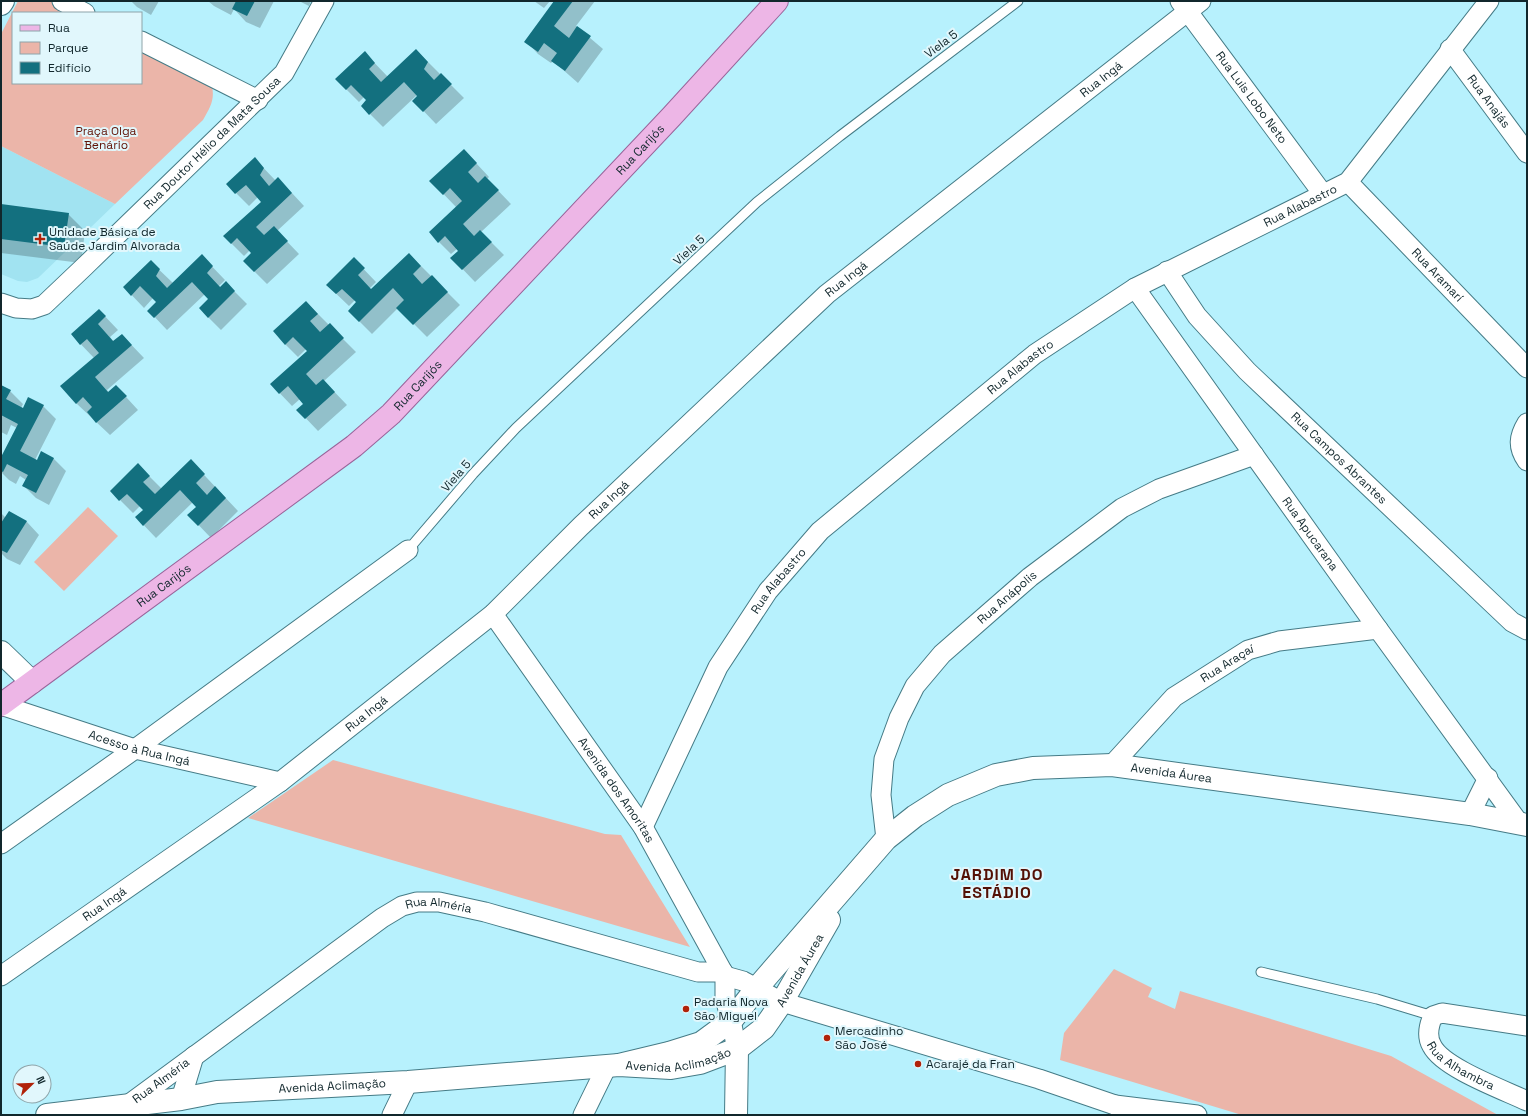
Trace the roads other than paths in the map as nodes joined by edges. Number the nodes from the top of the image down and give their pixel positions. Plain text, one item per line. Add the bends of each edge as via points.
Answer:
1 (3, 1) edge
2 (62, 1) edge
3 (324, 1) edge
4 (776, 1) edge
5 (1018, 1) edge
6 (1489, 1) edge
7 (1, 4) edge
8 (1190, 4) edge
9 (83, 12) edge
10 (142, 42) edge
11 (1450, 49) junction
12 (258, 100) junction
13 (1527, 153) edge
14 (1348, 182) junction
15 (1323, 194) junction
16 (1166, 271) junction
17 (1135, 288) junction
18 (1, 303) edge
19 (1527, 368) edge
20 (1527, 423) edge
21 (1254, 455) junction
22 (1527, 461) edge
23 (408, 550) joint
24 (493, 614) junction
25 (1378, 629) junction
26 (1527, 630) edge
27 (1, 652) edge
28 (32, 682) junction
29 (1, 705) edge
30 (135, 749) junction
31 (1112, 765) junction
32 (1488, 778) junction
33 (280, 782) junction
34 (1470, 814) junction
35 (1523, 824) edge
36 (643, 827) junction
37 (886, 839) junction
38 (1, 844) edge
39 (851, 881) junction
40 (1261, 972) dead end
41 (724, 974) junction
42 (1, 976) edge
43 (756, 989) junction
44 (782, 1002) junction
45 (1437, 1015) junction
46 (731, 1021) junction
47 (1527, 1026) edge
48 (737, 1049) junction
49 (194, 1056) junction
50 (613, 1066) junction
51 (408, 1082) junction
52 (182, 1099) junction
53 (1527, 1100) edge
54 (128, 1105) junction
55 (1122, 1110) edge
56 (106, 1112) edge
57 (47, 1115) edge
58 (392, 1115) edge
59 (583, 1115) edge
60 (736, 1115) edge
61 (1197, 1115) edge

1 - 7 street
2 - 9 street
3 - 12 street, Rua Doutor Hélio da Mata Sousa via 284,73
4 - 28 main road, Rua Carijós via 667,121 391,414 354,446
5 - 23 lane, Viela 5 via 840,136 758,202 516,428 472,474
6 - 11 street, Rua Alabastro
8 - 15 street, Rua Luis Lobo Neto
8 - 24 street, Rua Ingá via 827,294 581,526
10 - 12 street
11 - 13 street, Rua Anajás
11 - 14 street, Rua Alabastro
12 - 18 street, Rua Doutor Hélio da Mata Sousa via 44,305 32,309 16,308
14 - 15 street, Rua Alabastro
14 - 19 street, Rua Aramarí
15 - 16 street, Rua Alabastro
16 - 17 street, Rua Alabastro
16 - 26 street, Rua Campos Abrantes via 1197,316 1247,371 1512,622
17 - 21 street, Rua Apucarana
17 - 36 street, Rua Alabastro via 1036,354 820,531 768,591 718,667
20 - 22 street via 1520,434 1519,444
21 - 25 street, Rua Apucarana
21 - 37 street, Rua Anápolis via 1160,489 1122,508 1030,577 942,654 915,686 898,718 884,759 881,795
23 - 30 street
24 - 33 street, Rua Ingá
24 - 36 street, Avenida dos Amoritas
25 - 31 street, Rua Araçaí via 1279,641 1248,650 1174,697
25 - 32 street, Rua Apucarana
27 - 28 street
28 - 29 main road, Rua Carijós
29 - 30 street, Acesso à Rua Ingá
30 - 33 street, Acesso à Rua Ingá
30 - 38 street
31 - 34 street, Avenida Áurea
31 - 37 street, Avenida Áurea via 1033,768 996,775 948,795
32 - 34 street
32 - 35 street, Rua Apucarana
33 - 42 street, Rua Ingá
34 - 35 street, Avenida Áurea
36 - 41 street, Avenida dos Amoritas
37 - 39 street, Avenida Áurea
39 - 43 street, Avenida Áurea
39 - 44 street, Avenida Áurea
40 - 45 lane
41 - 43 street
41 - 46 street via 724,998
41 - 49 street, Rua Alméria via 698,972 485,912 440,902 417,902 402,906 382,918
43 - 44 street
43 - 46 street, Avenida Áurea
44 - 48 street, Avenida Áurea via 764,1028
44 - 55 street via 1039,1079
45 - 47 street
45 - 53 street, Rua Alhambra via 1429,1025 1429,1035 1432,1046 1440,1056 1452,1066
46 - 48 street
46 - 50 street, Avenida Aclimação via 701,1043
48 - 50 street, Avenida Aclimação via 714,1059 686,1066
48 - 60 street
49 - 52 street, Rua Alméria
49 - 54 street, Rua Alméria
50 - 51 street, Avenida Aclimação
50 - 59 street
51 - 52 street, Avenida Aclimação via 217,1092
51 - 58 street
52 - 54 street, Avenida Aclimação
54 - 56 street, Avenida Aclimação
55 - 61 street
56 - 57 street, Avenida Aclimação

